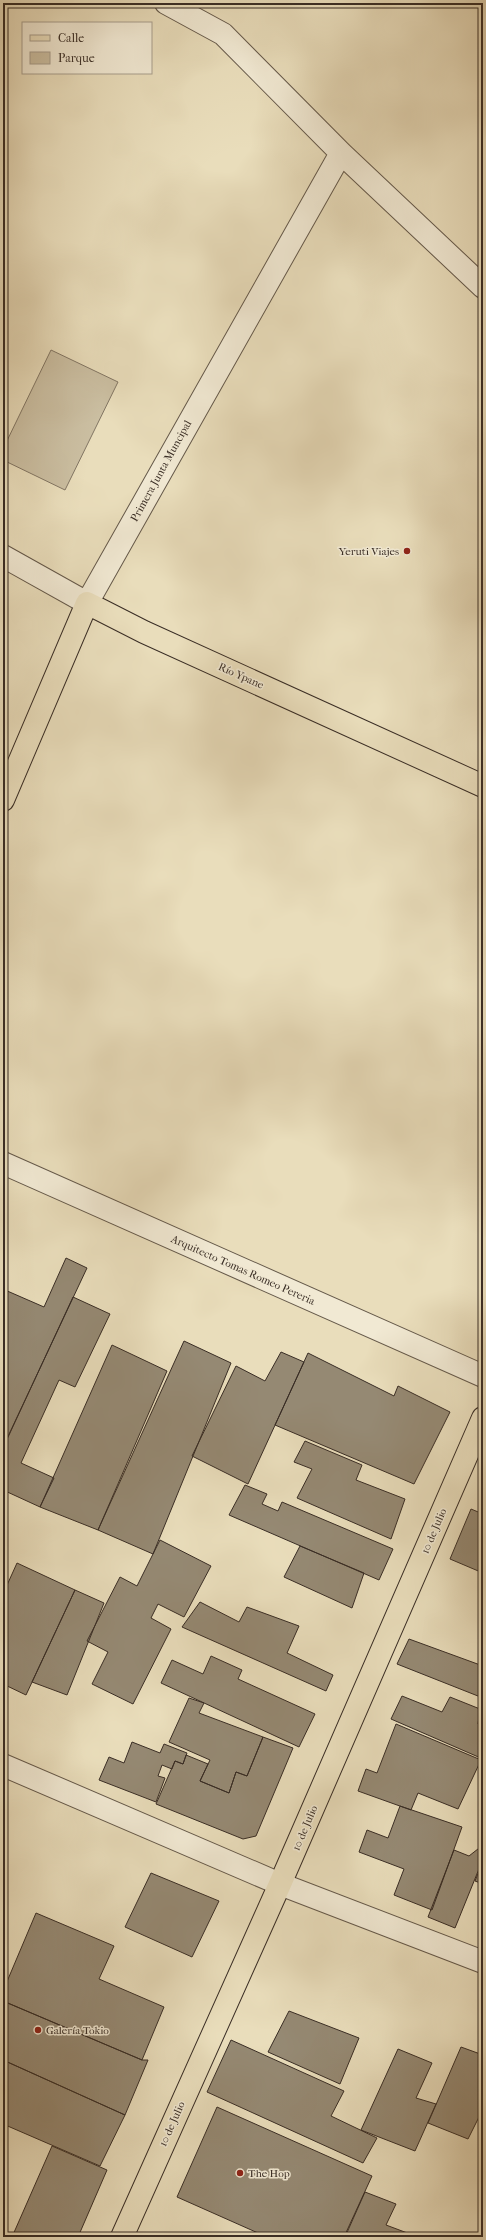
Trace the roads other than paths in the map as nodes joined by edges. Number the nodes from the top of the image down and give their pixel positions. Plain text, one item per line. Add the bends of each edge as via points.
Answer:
1 (166, 3) edge
2 (341, 153) junction
3 (483, 287) edge
4 (3, 556) edge
5 (87, 603) junction
6 (483, 786) edge
7 (3, 800) edge
8 (3, 1163) edge
9 (483, 1376) edge
10 (483, 1418) edge
11 (3, 1765) edge
12 (280, 1884) junction
13 (483, 1962) edge
14 (122, 2237) edge

1 - 2 street via 223,34
2 - 3 street
2 - 5 street, Primera Junta Muncipal
4 - 5 street, Río Ypane
5 - 6 main road, Río Ypane via 144,632
5 - 7 main road, Primera Junta Muncipal
8 - 9 street, Arquitecto Tomas Romeo Pereria
10 - 12 main road, 10 de Julio
11 - 12 street
12 - 13 street
12 - 14 main road, 10 de Julio

